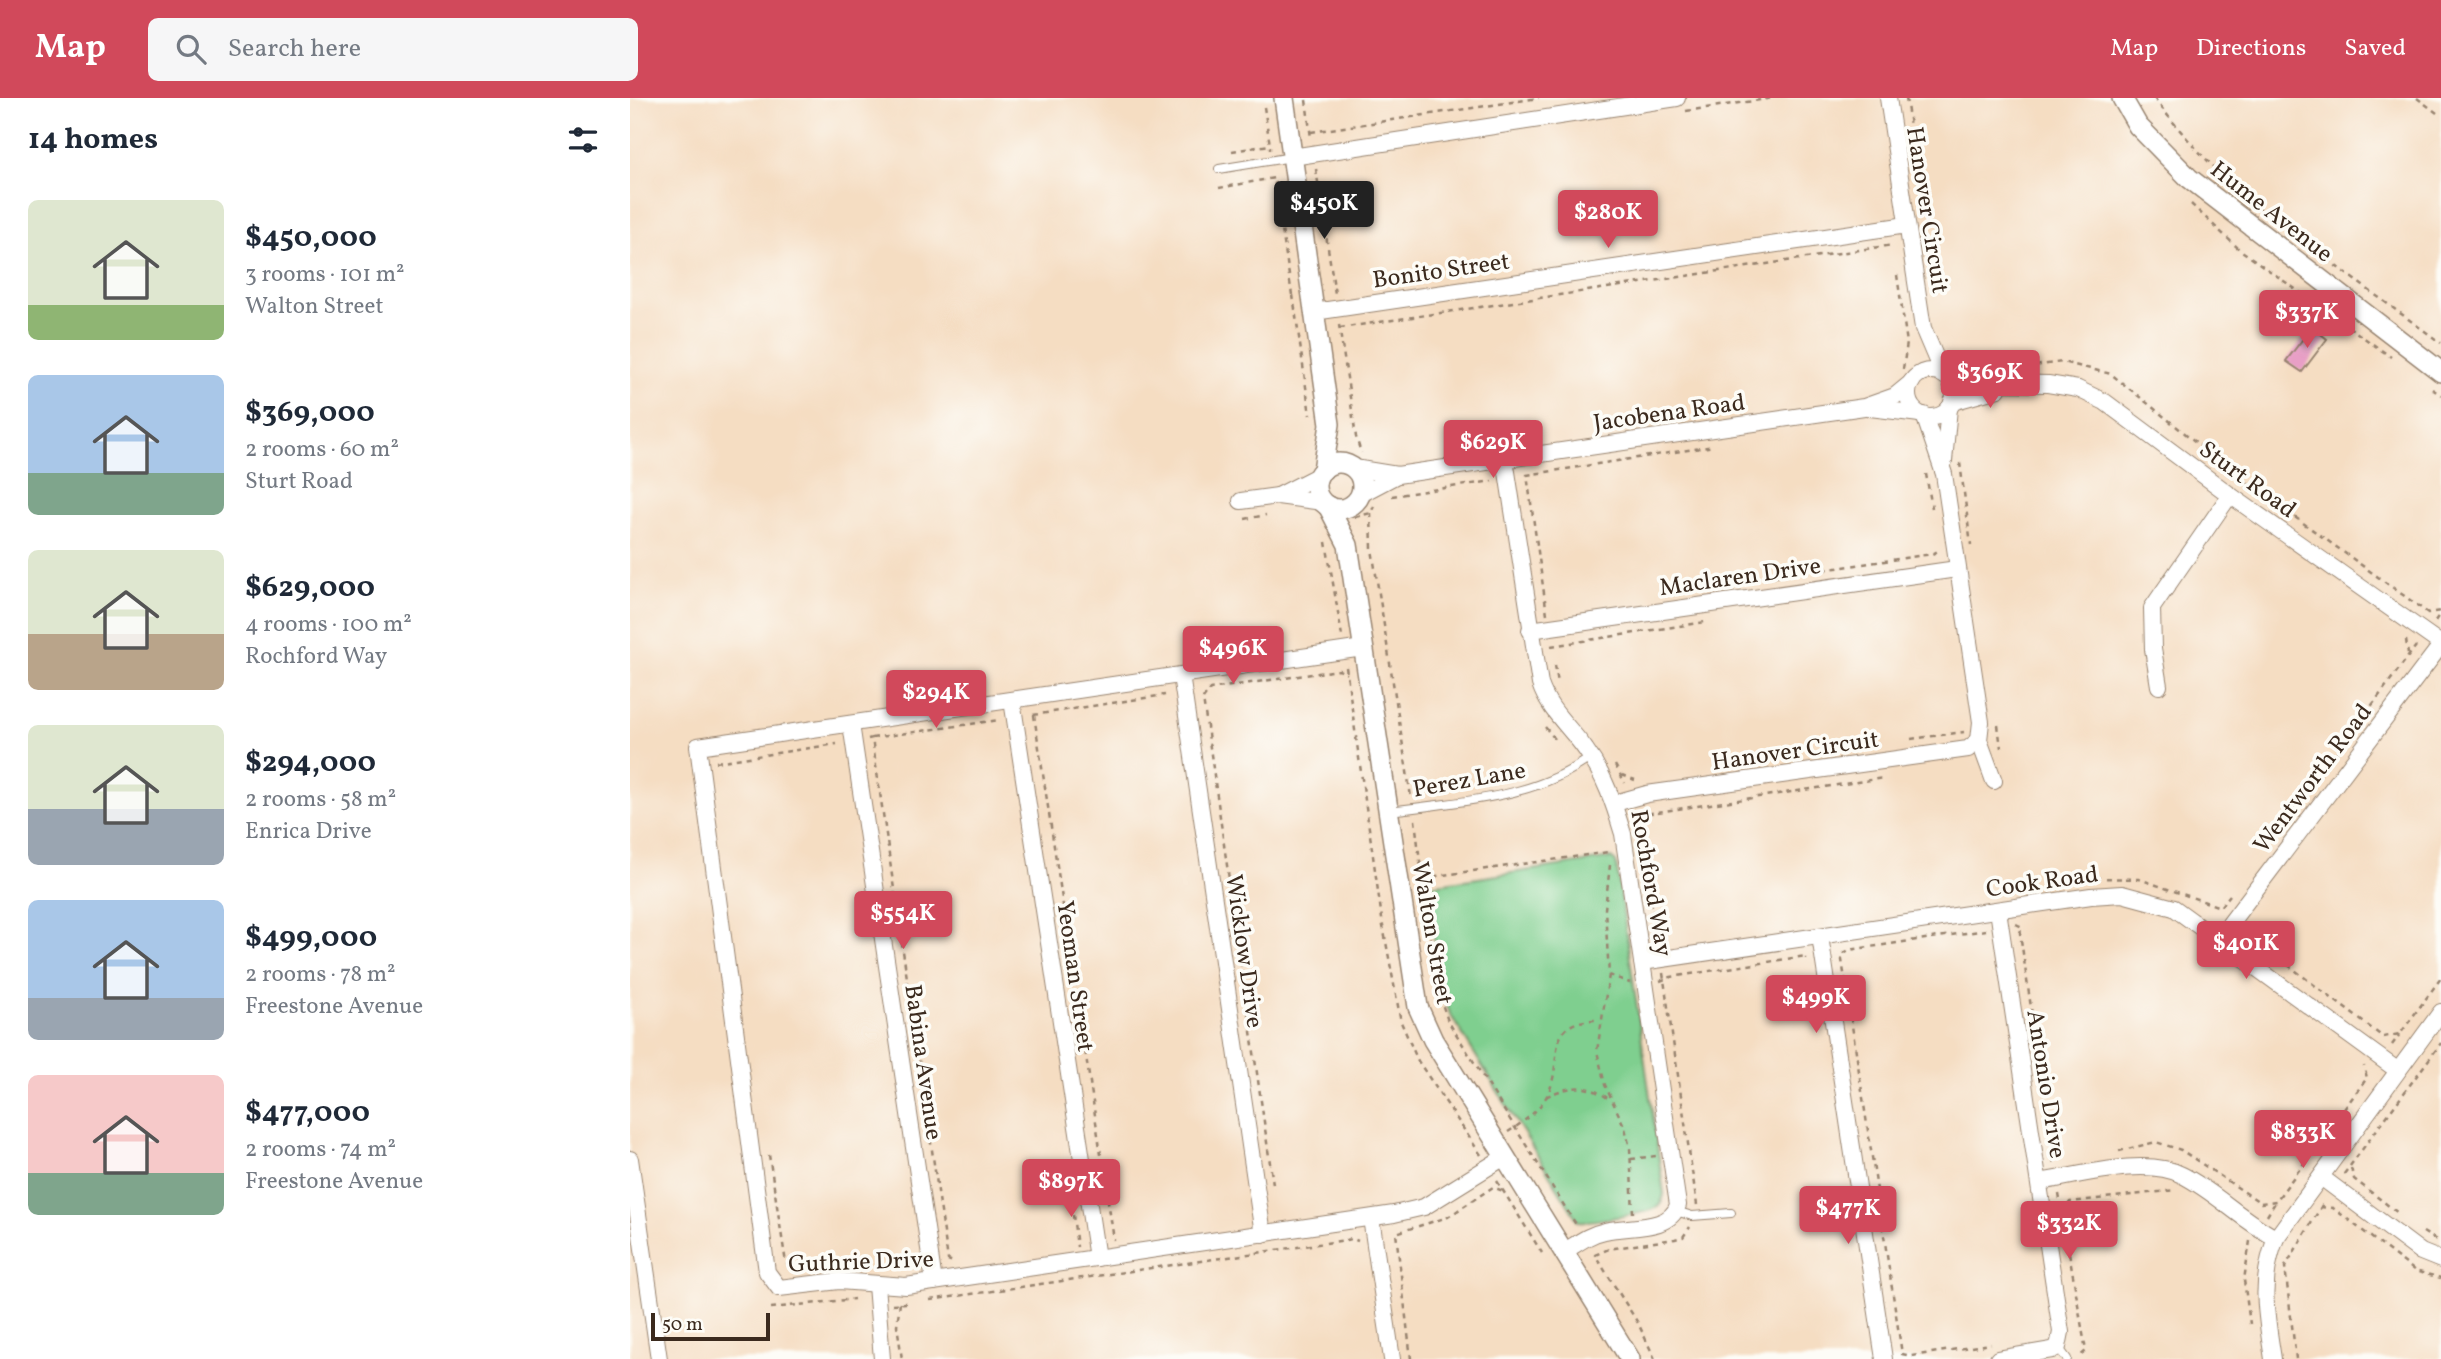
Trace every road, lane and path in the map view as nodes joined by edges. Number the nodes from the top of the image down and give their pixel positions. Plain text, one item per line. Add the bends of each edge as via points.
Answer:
1 (1284, 98) edge
2 (1539, 98) edge
3 (1677, 98) edge
4 (1888, 98) edge
5 (2122, 98) edge
6 (2154, 98) edge
7 (2417, 98) edge
8 (1306, 100) dead end
9 (1264, 107) dead end
10 (2441, 116) edge
11 (1310, 132) junction
12 (1270, 145) dead end
13 (1314, 153) junction
14 (1292, 157) junction
15 (1219, 169) dead end
16 (1219, 188) dead end
17 (2265, 213) dead end
18 (1907, 225) junction
19 (1890, 227) junction
20 (2298, 238) dead end
21 (1897, 270) dead end
22 (1292, 295) dead end
23 (1337, 309) junction
24 (1314, 312) junction
25 (1340, 328) junction
26 (1923, 328) junction
27 (2441, 343) edge
28 (2441, 372) edge
29 (1947, 378) junction
30 (1913, 380) junction
31 (2017, 384) junction
32 (1899, 394) junction
33 (1951, 405) junction
34 (1864, 407) junction
35 (1922, 415) junction
36 (1330, 424) junction
37 (1721, 445) dead end
38 (1505, 459) junction
39 (1960, 460) dead end
40 (1358, 464) junction
41 (1924, 464) dead end
42 (1321, 472) junction
43 (1944, 474) junction
44 (1397, 475) junction
45 (1493, 482) dead end
46 (1278, 495) junction
47 (2230, 495) junction
48 (1392, 496) dead end
49 (1359, 497) junction
50 (1241, 501) dead end
51 (1326, 504) junction
52 (1932, 513) dead end
53 (1271, 514) dead end
54 (1245, 519) dead end
55 (1348, 545) junction
56 (1946, 549) junction
57 (1949, 570) junction
58 (1673, 592) dead end
59 (2441, 612) edge
60 (1549, 627) junction
61 (1530, 630) junction
62 (2396, 632) dead end
63 (2425, 634) junction
64 (2441, 645) edge
65 (1363, 648) junction
66 (2409, 656) junction
67 (1347, 674) dead end
68 (1181, 675) junction
69 (2159, 686) dead end
70 (1560, 691) dead end
71 (1012, 700) junction
72 (1034, 715) dead end
73 (1539, 720) dead end
74 (851, 724) junction
75 (1972, 736) junction
76 (1911, 740) dead end
77 (846, 742) junction
78 (1560, 744) dead end
79 (840, 756) dead end
80 (1591, 757) junction
81 (1611, 758) dead end
82 (711, 762) dead end
83 (1622, 775) junction
84 (1646, 778) dead end
85 (1994, 781) dead end
86 (1623, 801) junction
87 (1387, 812) junction
88 (2275, 835) dead end
89 (1422, 878) dead end
90 (2089, 879) dead end
91 (2234, 891) dead end
92 (1997, 910) junction
93 (2252, 921) dead end
94 (2026, 922) dead end
95 (2000, 927) junction
96 (2022, 927) junction
97 (1983, 930) junction
98 (1820, 936) junction
99 (2218, 938) junction
100 (1986, 939) dead end
101 (1667, 942) dead end
102 (1642, 962) junction
103 (1808, 965) dead end
104 (1609, 975) dead end
105 (2441, 978) edge
106 (1664, 981) dead end
107 (2441, 1012) edge
108 (1600, 1020) junction
109 (2363, 1062) dead end
110 (2397, 1070) junction
111 (1546, 1097) junction
112 (1612, 1102) junction
113 (1515, 1127) junction
114 (1501, 1147) junction
115 (2117, 1152) dead end
116 (630, 1159) edge
117 (1471, 1161) dead end
118 (2351, 1166) dead end
119 (2059, 1173) junction
120 (2321, 1177) junction
121 (2039, 1182) junction
122 (2185, 1188) dead end
123 (1503, 1191) dead end
124 (1275, 1195) dead end
125 (2320, 1208) dead end
126 (1676, 1211) junction
127 (1731, 1213) dead end
128 (2063, 1213) junction
129 (2403, 1217) dead end
130 (1371, 1218) junction
131 (1633, 1226) junction
132 (2423, 1232) dead end
133 (1263, 1234) junction
134 (2247, 1234) dead end
135 (2276, 1238) junction
136 (1120, 1239) dead end
137 (1585, 1239) junction
138 (1114, 1240) junction
139 (2441, 1242) edge
140 (1637, 1245) dead end
141 (912, 1248) dead end
142 (1064, 1248) dead end
143 (1095, 1250) junction
144 (1359, 1251) dead end
145 (1565, 1251) junction
146 (1595, 1255) dead end
147 (2441, 1261) edge
148 (963, 1262) dead end
149 (896, 1269) dead end
150 (2441, 1278) edge
151 (933, 1282) junction
152 (876, 1285) junction
153 (928, 1300) dead end
154 (876, 1302) junction
155 (914, 1302) dead end
156 (900, 1304) junction
157 (771, 1308) dead end
158 (2251, 1328) dead end
159 (1999, 1351) edge
160 (2062, 1353) edge
161 (659, 1359) edge
162 (882, 1359) edge
163 (902, 1359) edge
164 (1392, 1359) edge
165 (1411, 1359) edge
166 (1630, 1359) edge
167 (1884, 1359) edge
168 (2076, 1359) edge
169 (2273, 1359) edge

1 - 14 street
2 - 11 path
3 - 13 street
4 - 18 street, Hanover Circuit
5 - 28 street, Hume Avenue via 2138,126 2189,178
6 - 17 path via 2184,137
7 - 10 path
8 - 11 path
9 - 12 path
11 - 13 path
13 - 14 street
13 - 23 path
14 - 15 lane
14 - 24 street
16 - 22 path via 1274,178
18 - 19 street, Bonito Street
18 - 26 street, Hanover Circuit
19 - 23 street, Bonito Street
19 - 25 path via 1893,245
20 - 27 path
21 - 32 path via 1907,343
23 - 24 street, Bonito Street
23 - 25 path
24 - 36 street
25 - 40 path via 1361,452
26 - 29 street
26 - 30 street via 1921,362
29 - 30 street via 1927,371
29 - 31 street, Sturt Road
29 - 33 street
30 - 32 street, Jacobena Road
30 - 35 street via 1908,397
31 - 33 street, Sturt Road
31 - 47 street, Sturt Road via 2078,389 2105,402
32 - 34 street, Jacobena Road
33 - 35 street via 1939,415
33 - 43 street
34 - 35 street, Jacobena Road
34 - 38 street, Jacobena Road
35 - 43 street
36 - 40 street
36 - 42 street
37 - 60 path via 1527,475
38 - 44 street, Jacobena Road
38 - 61 street, Rochford Way
39 - 56 path via 1972,545
40 - 42 street via 1335,463
40 - 44 street, Jacobena Road
40 - 49 street
41 - 52 path
42 - 46 street
42 - 51 street via 1317,489
43 - 56 street
44 - 49 street, Jacobena Road
45 - 48 path
46 - 50 street
46 - 51 street
47 - 63 street, Sturt Road
47 - 69 street via 2152,608 2152,649
49 - 51 street via 1341,508
49 - 55 street, Walton Street
51 - 55 street, Walton Street
53 - 54 path
55 - 65 street, Walton Street
56 - 57 street
56 - 57 path
56 - 58 path
57 - 60 street, Maclaren Drive
57 - 75 street via 1981,722
59 - 63 path
60 - 61 street, Maclaren Drive
60 - 70 path
61 - 80 street, Rochford Way via 1544,697
62 - 66 path via 2406,640
63 - 64 street, Sturt Road
63 - 66 path
64 - 99 street, Wentworth Road
65 - 68 street
65 - 87 street, Walton Street
66 - 88 path
67 - 124 path via 1339,670 1210,689 1203,699
68 - 71 street
68 - 133 street, Wicklow Drive
71 - 74 street
71 - 143 street, Yeoman Street
72 - 138 path
73 - 78 path
74 - 77 street, Babina Avenue
74 - 152 street, Guthrie Drive via 698,746 767,1272 779,1287 839,1281
75 - 76 path
75 - 85 street
75 - 86 street, Hanover Circuit via 1968,749
77 - 79 path
77 - 82 path
77 - 148 path via 872,738 948,1260
77 - 151 street, Babina Avenue
80 - 86 street, Rochford Way
80 - 87 lane, Perez Lane via 1565,775 1519,792
81 - 83 path
83 - 84 path via 1632,780
83 - 86 path
86 - 101 path via 1640,832 1657,935
86 - 102 street, Rochford Way via 1623,834
87 - 114 street, Walton Street via 1418,1007 1433,1040
89 - 113 path via 1439,995 1448,1021
90 - 91 path via 2139,878 2220,907
92 - 95 street, Antonio Drive
92 - 98 street, Cook Road
92 - 99 street, Cook Road via 2122,894 2174,908
93 - 105 path via 2251,937 2383,1037 2400,1034
94 - 96 path
95 - 96 path
95 - 97 path
95 - 121 street, Antonio Drive
96 - 119 path
97 - 100 path
97 - 159 path via 1849,950 1842,960 1902,1354
98 - 102 street, Cook Road
98 - 167 street
99 - 110 street, Cook Road
102 - 126 street, Rochford Way
103 - 106 path via 1806,956
104 - 108 path
107 - 110 street
108 - 111 path via 1579,1021 1561,1033
108 - 112 path via 1597,1051
109 - 115 path via 2367,1078 2276,1201 2261,1203 2181,1150 2156,1142
110 - 120 street
111 - 112 path via 1584,1087
111 - 113 path
112 - 131 path via 1630,1148
113 - 114 path
113 - 137 path
114 - 117 path via 1478,1150
114 - 130 street, Guthrie Drive via 1424,1207
114 - 145 street, Walton Street
116 - 161 street
118 - 129 path via 2354,1180
119 - 121 street
119 - 128 path
119 - 135 street via 2139,1166 2180,1173
120 - 135 street
120 - 147 street via 2421,1252
121 - 160 street, Antonio Drive
122 - 128 path via 2070,1202
123 - 165 path via 1493,1187 1448,1217 1396,1233
125 - 150 path via 2333,1208 2415,1271
126 - 127 lane via 1692,1216
126 - 131 street via 1665,1222
128 - 168 path via 2085,1351
130 - 133 street, Guthrie Drive
130 - 164 street
131 - 137 street
131 - 140 path
132 - 139 path
133 - 143 street, Guthrie Drive
134 - 158 path via 2251,1244 2244,1280
135 - 169 street via 2267,1262 2263,1296
136 - 138 path
137 - 145 street
137 - 146 path
138 - 143 path
141 - 149 path via 912,1267
142 - 143 path
143 - 151 street, Guthrie Drive
144 - 153 path via 1357,1239 1353,1239
145 - 166 street, Walton Street
151 - 152 street, Guthrie Drive
152 - 154 street
154 - 156 path
154 - 157 path via 842,1299
154 - 162 street
155 - 156 path
156 - 163 path via 897,1325
159 - 160 street, Antonio Drive

